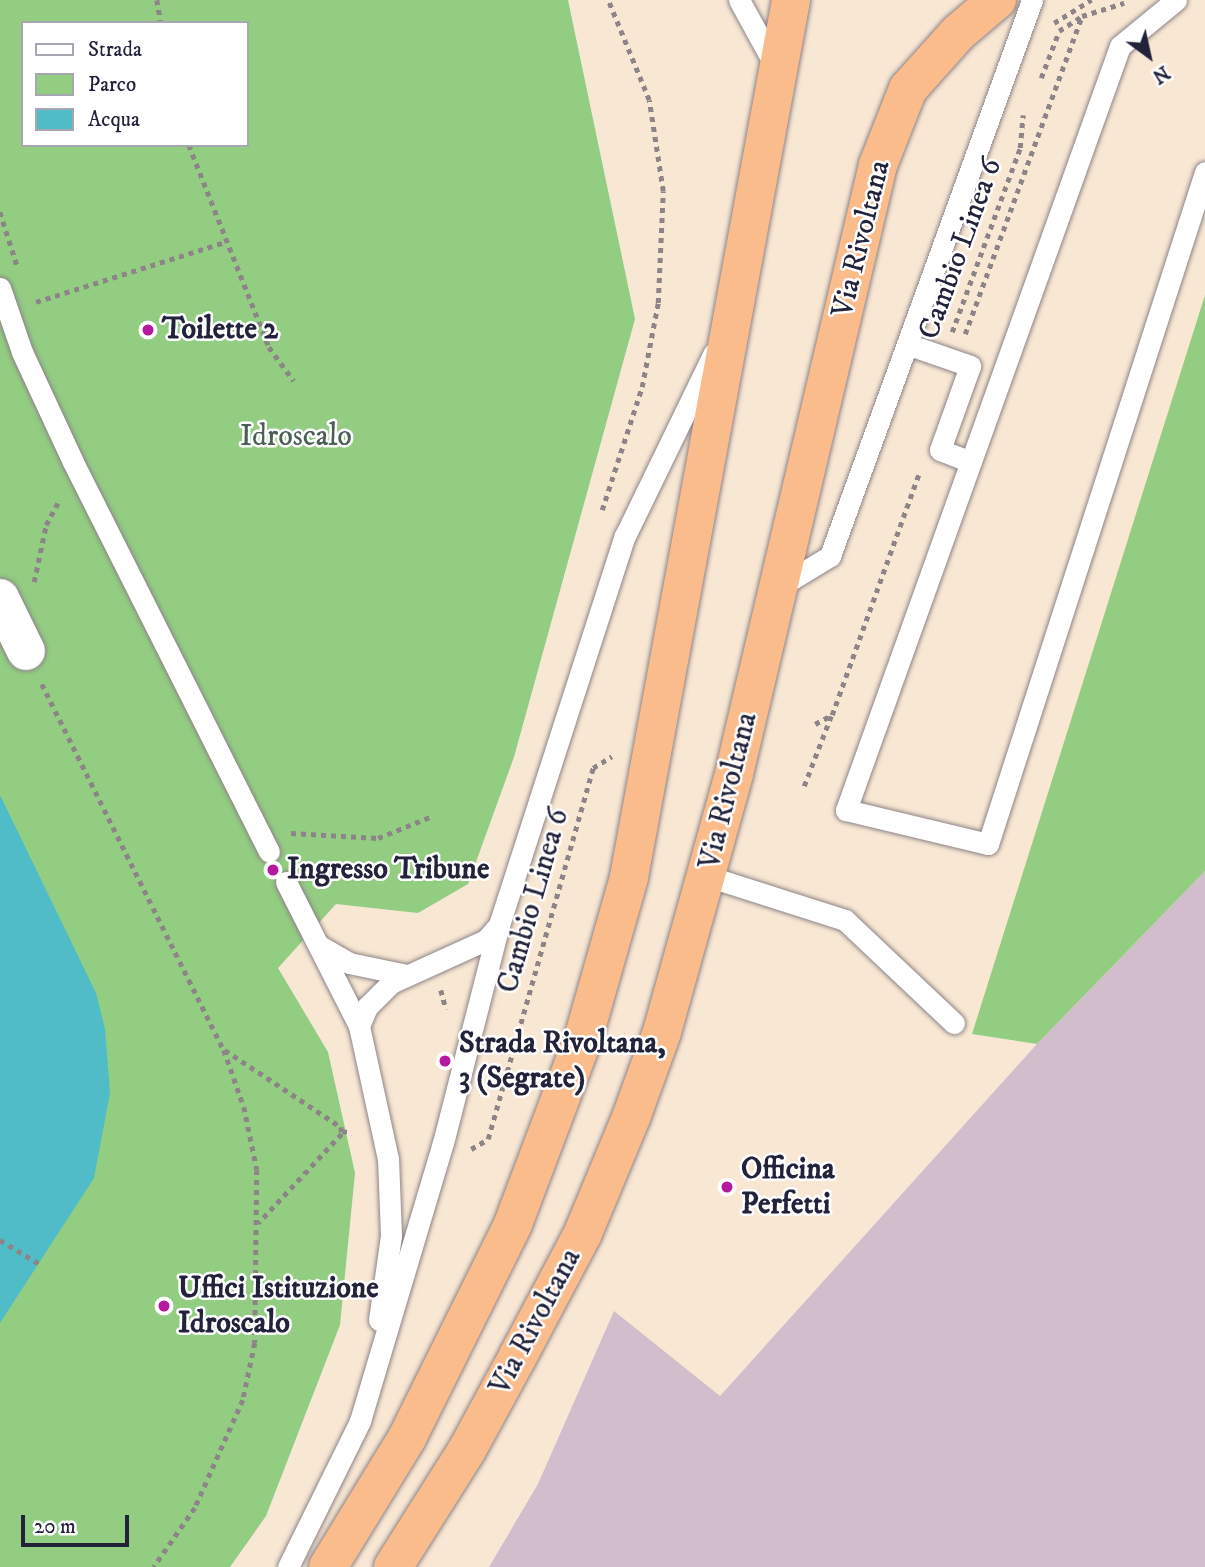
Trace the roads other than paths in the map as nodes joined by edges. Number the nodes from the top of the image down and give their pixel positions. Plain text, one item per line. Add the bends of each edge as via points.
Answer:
1 (739, 0) edge
2 (791, 0) edge
3 (997, 0) edge
4 (1032, 0) edge
5 (1176, 0) edge
6 (777, 69) junction
7 (1205, 172) edge
8 (3, 297) edge
9 (728, 323) junction
10 (907, 344) junction
11 (971, 462) junction
12 (779, 587) junction
13 (17, 592) edge
14 (26, 651) road end
15 (269, 852) dead end
16 (707, 876) junction
17 (286, 882) dead end
18 (499, 925) junction
19 (320, 946) junction
20 (407, 975) junction
21 (954, 1023) dead end
22 (359, 1026) junction
23 (583, 1233) junction
24 (370, 1383) junction
25 (288, 1567) edge
26 (328, 1567) edge
27 (393, 1567) edge
28 (422, 1567) edge

1 - 6 lane
2 - 6 highway, Via Rivoltana
3 - 12 highway, Via Rivoltana via 973,19 908,89 878,165
4 - 10 lane
5 - 11 lane via 1120,46
6 - 9 highway, Via Rivoltana
7 - 11 lane via 988,844 846,810
8 - 15 lane via 22,352 73,462
9 - 18 lane via 625,536
9 - 26 highway, Via Rivoltana via 629,877 583,1039 513,1224 407,1438
10 - 11 lane via 970,366 940,450
10 - 12 lane via 830,556
12 - 16 highway, Via Rivoltana
13 - 14 street
16 - 21 lane via 845,920
16 - 23 highway, Via Rivoltana via 662,1032
17 - 19 lane
18 - 20 lane via 486,940
18 - 24 lane via 443,1143
19 - 20 lane via 349,963
19 - 22 lane
20 - 22 lane via 377,994
22 - 24 lane via 388,1160 391,1236
23 - 27 highway, Via Rivoltana via 467,1450
23 - 28 highway via 544,1344 516,1405 488,1461
24 - 25 lane via 342,1464

